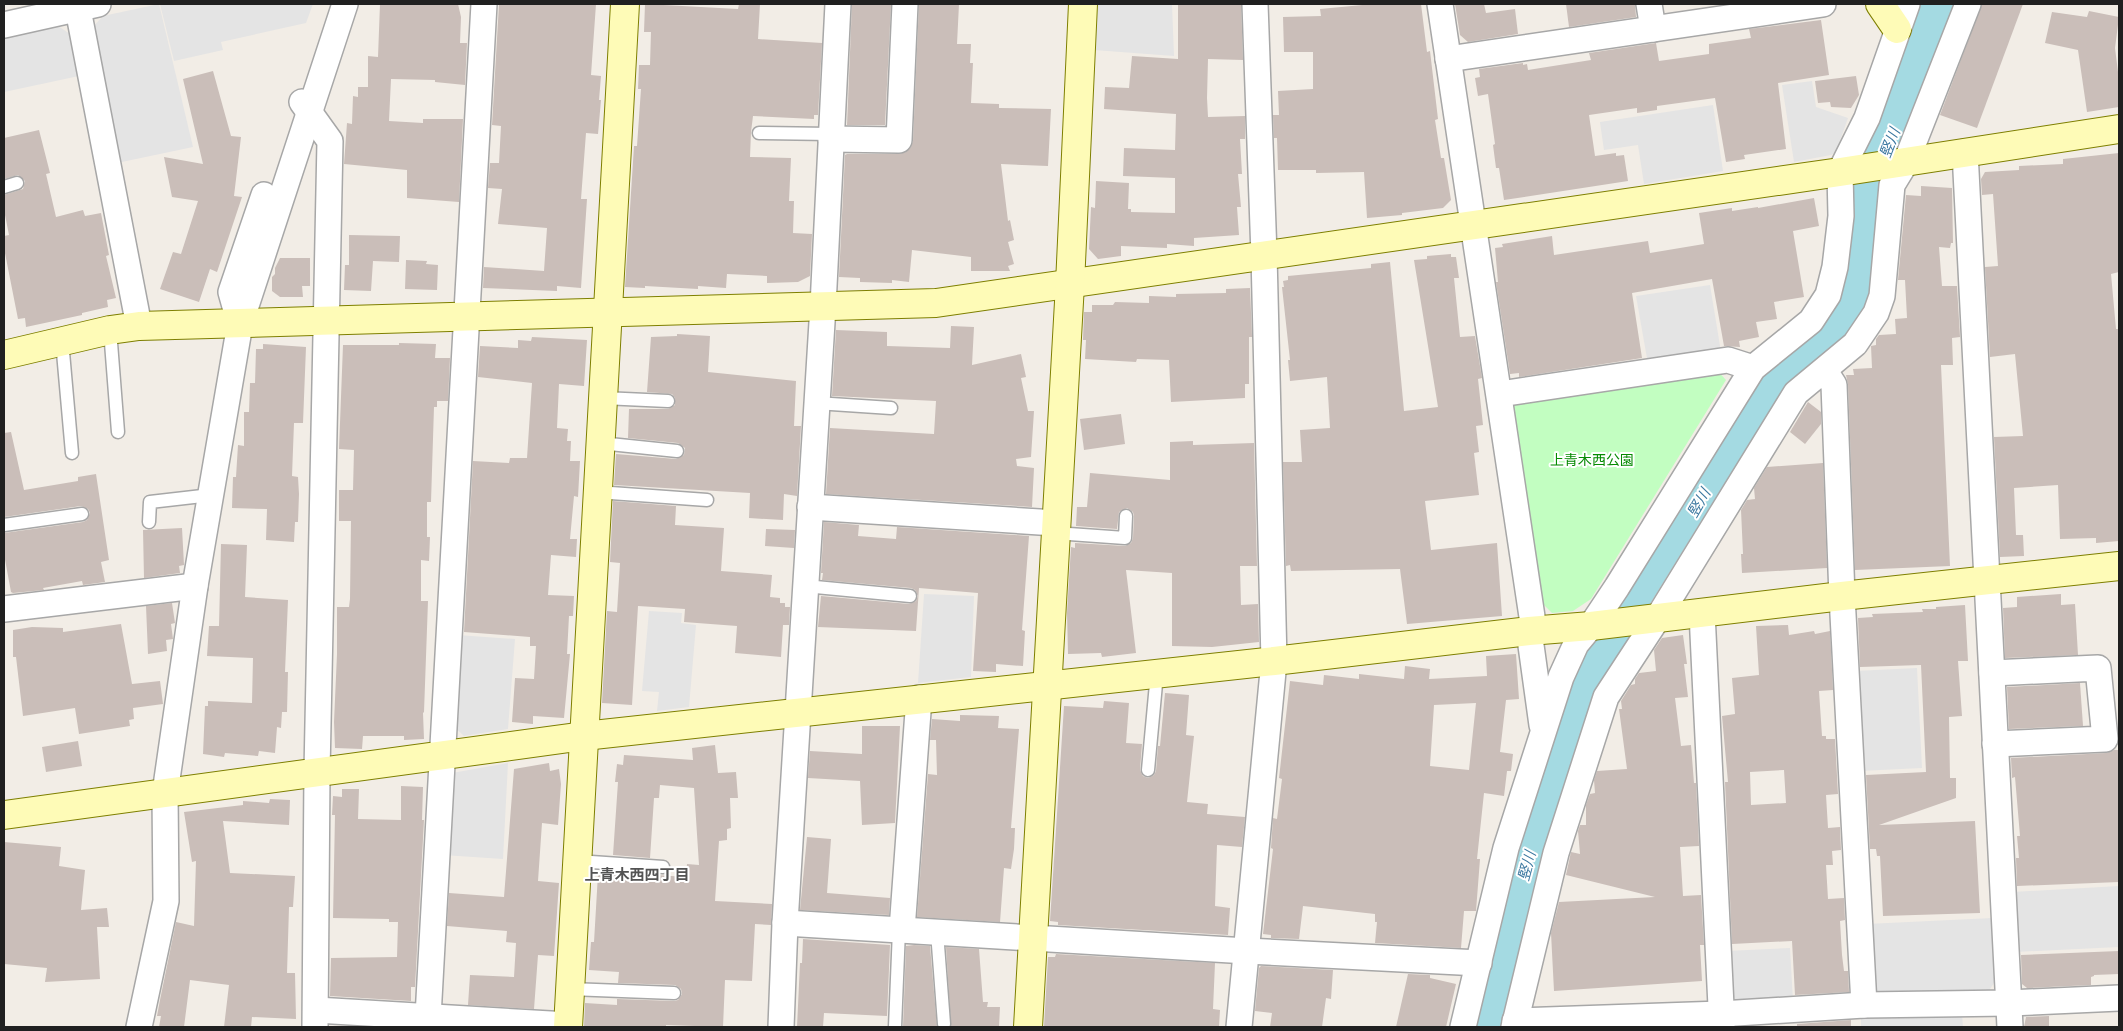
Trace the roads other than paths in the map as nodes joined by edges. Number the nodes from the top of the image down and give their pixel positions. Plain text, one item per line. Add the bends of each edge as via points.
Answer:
1 (328, 4) edge
2 (345, 4) edge
3 (484, 4) edge
4 (625, 4) edge
5 (838, 4) edge
6 (905, 4) edge
7 (1083, 4) edge
8 (1255, 4) edge
9 (1440, 4) edge
10 (1649, 4) edge
11 (1822, 4) edge
12 (1880, 4) edge
13 (1907, 4) edge
14 (1968, 4) edge
15 (84, 5) edge
16 (4, 25) edge
17 (1652, 29) junction
18 (1897, 29) junction
19 (1448, 59) junction
20 (303, 104) junction
21 (2119, 128) edge
22 (759, 133) dead end
23 (831, 137) junction
24 (1965, 152) junction
25 (1902, 162) junction
26 (1845, 172) junction
27 (18, 183) dead end
28 (4, 186) edge
29 (1472, 225) junction
30 (1264, 254) junction
31 (1070, 284) junction
32 (822, 306) junction
33 (608, 313) junction
34 (467, 317) junction
35 (326, 321) junction
36 (240, 324) junction
37 (139, 326) junction
38 (110, 330) junction
39 (62, 341) junction
40 (4, 355) edge
41 (1753, 368) junction
42 (1825, 371) junction
43 (1500, 394) junction
44 (603, 398) junction
45 (668, 401) dead end
46 (816, 403) junction
47 (891, 408) dead end
48 (118, 432) dead end
49 (600, 444) junction
50 (677, 451) dead end
51 (72, 453) dead end
52 (598, 492) junction
53 (211, 495) junction
54 (707, 500) dead end
55 (810, 507) junction
56 (82, 514) dead end
57 (1126, 516) dead end
58 (150, 522) dead end
59 (4, 525) edge
60 (1055, 528) junction
61 (2119, 566) edge
62 (1987, 580) junction
63 (195, 586) junction
64 (805, 586) junction
65 (910, 596) dead end
66 (1842, 596) junction
67 (4, 609) edge
68 (1702, 613) junction
69 (1657, 619) junction
70 (1591, 626) junction
71 (1532, 631) junction
72 (1274, 661) junction
73 (1157, 673) junction
74 (1992, 673) junction
75 (1046, 686) junction
76 (919, 698) junction
77 (799, 712) junction
78 (1543, 730) junction
79 (584, 736) junction
80 (1995, 744) junction
81 (442, 756) junction
82 (1148, 770) dead end
83 (317, 772) junction
84 (165, 793) junction
85 (4, 815) edge
86 (577, 861) junction
87 (663, 867) dead end
88 (785, 923) junction
89 (901, 930) junction
90 (937, 932) junction
91 (1032, 937) junction
92 (1247, 951) junction
93 (1480, 963) junction
94 (570, 989) junction
95 (674, 993) dead end
96 (2119, 998) edge
97 (1864, 1005) junction
98 (2009, 1015) edge
99 (428, 1017) junction
100 (315, 1019) edge
101 (1721, 1020) edge
102 (944, 1024) dead end
103 (1514, 1024) edge
104 (568, 1026) edge
105 (138, 1027) edge
106 (781, 1027) edge
107 (895, 1027) edge
108 (1028, 1027) edge
109 (1239, 1027) edge
110 (1463, 1027) edge

1 - 20 street
2 - 20 street
3 - 34 street
4 - 33 street
5 - 23 street
6 - 23 street via 899,140
7 - 31 street
8 - 30 street
9 - 19 street
10 - 17 street
11 - 17 street
12 - 18 street
13 - 18 street
14 - 25 street
15 - 16 street
15 - 37 street
17 - 19 street
18 - 26 street
19 - 29 street
20 - 35 street via 330,141
20 - 36 street via 232,292
21 - 24 street
22 - 23 lane
23 - 32 street
24 - 25 street
24 - 62 street
25 - 26 street
25 - 42 street via 1892,185 1882,296 1876,313 1855,344
26 - 29 street
26 - 41 street via 1835,267 1828,295 1810,321
27 - 28 lane
29 - 30 street
29 - 43 street
30 - 31 street
30 - 72 street
31 - 32 street via 936,303
31 - 60 street
32 - 33 street
32 - 46 street
33 - 34 street
33 - 44 street
34 - 35 street
34 - 81 street
35 - 36 street
35 - 83 street
36 - 37 street
36 - 53 street
37 - 38 street
38 - 39 street
38 - 48 lane
39 - 40 street
39 - 51 lane
41 - 43 street via 1728,360
41 - 70 street
42 - 66 street via 1834,385
42 - 69 street via 1796,393
43 - 71 street
44 - 45 lane
44 - 49 street
46 - 47 lane
46 - 55 street
49 - 50 lane
49 - 52 street
52 - 54 lane
52 - 79 street
53 - 58 lane via 150,502
53 - 63 street
55 - 60 street
55 - 64 street
56 - 59 lane
57 - 60 lane via 1126,538
60 - 75 street
61 - 62 street
62 - 66 street
62 - 74 street
63 - 67 street
63 - 84 street
64 - 65 lane
64 - 77 street
66 - 68 street
66 - 97 street
68 - 69 street
68 - 101 street
69 - 70 street
69 - 103 street via 1606,697 1556,853
70 - 71 street
70 - 78 street via 1576,644
71 - 72 street
71 - 78 street
72 - 73 street
72 - 92 street
73 - 75 street
73 - 82 lane
74 - 80 street
74 - 80 street via 2098,668 2105,739
75 - 76 street
75 - 91 street
76 - 77 street
76 - 89 street
77 - 79 street
77 - 88 street
78 - 93 street via 1506,848
79 - 81 street
79 - 86 street
80 - 98 street
81 - 83 street
81 - 99 street
83 - 84 street
83 - 100 street
84 - 85 street
84 - 105 street via 166,900
86 - 87 lane
86 - 94 street
88 - 89 street
88 - 106 street
89 - 90 street
89 - 107 lane
90 - 91 street
90 - 102 lane
91 - 92 street
91 - 108 street
92 - 93 street
92 - 109 street
93 - 110 street
94 - 95 lane
94 - 104 street
96 - 98 street
97 - 98 street
97 - 101 street
99 - 100 street
99 - 104 street
101 - 103 street

